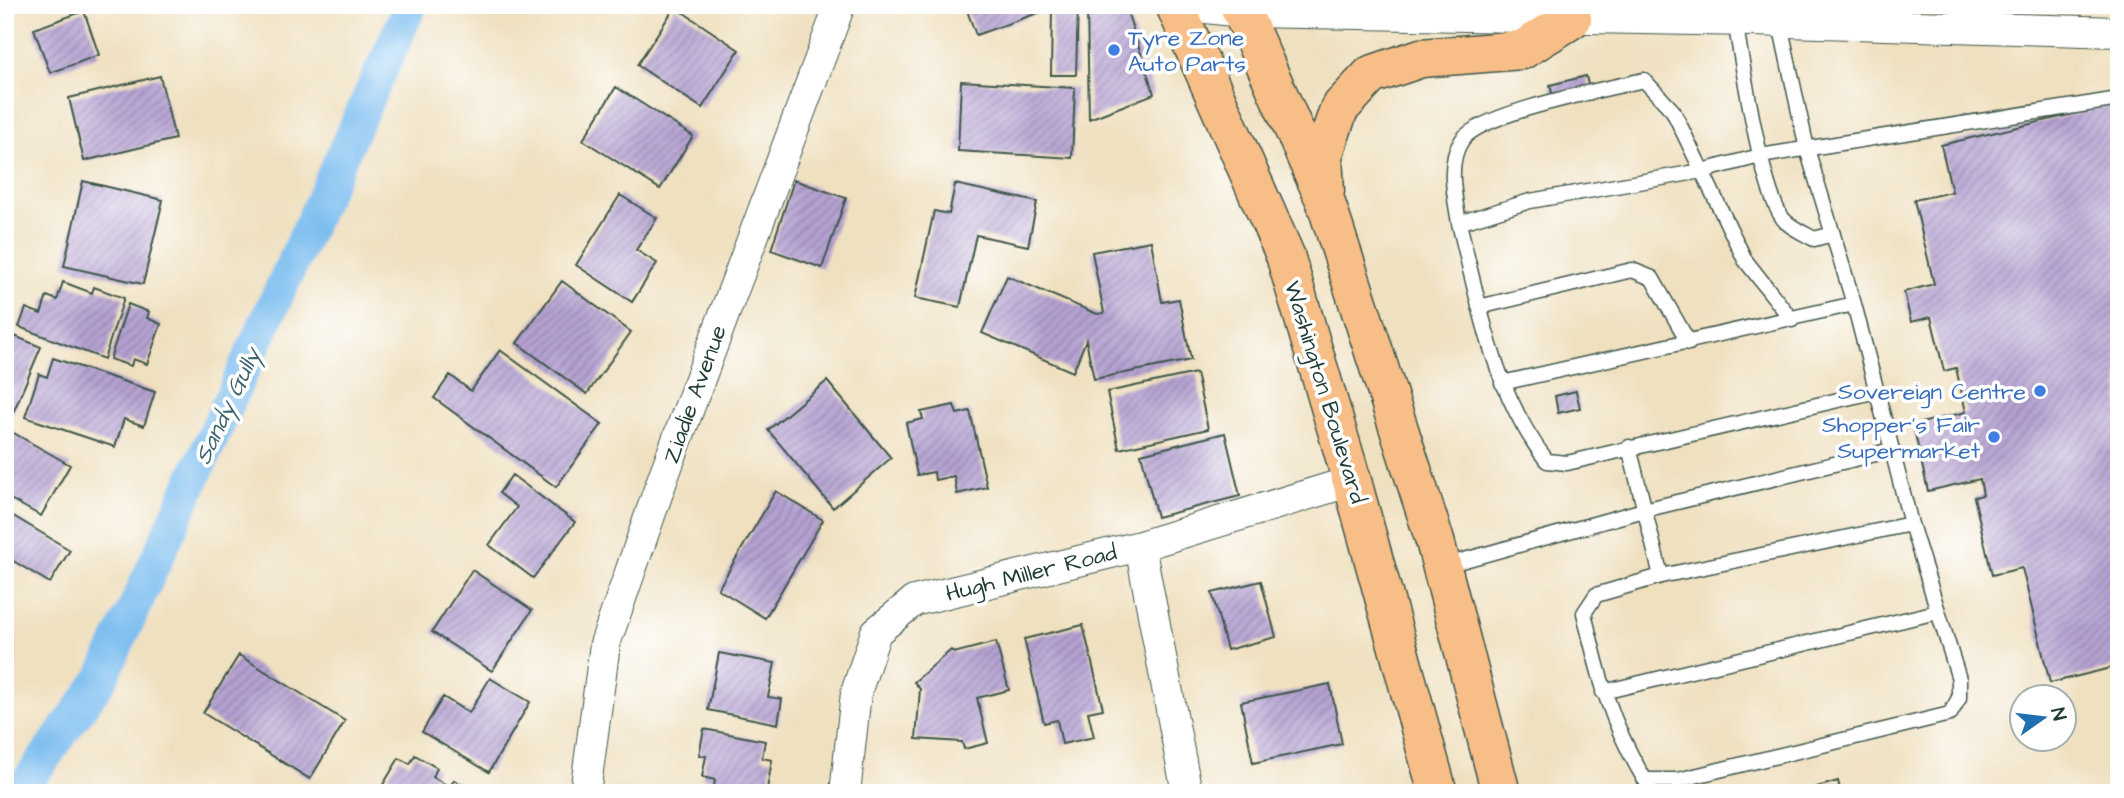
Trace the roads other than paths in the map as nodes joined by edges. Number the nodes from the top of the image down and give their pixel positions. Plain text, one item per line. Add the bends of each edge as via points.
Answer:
1 (840, 5) edge
2 (1177, 5) edge
3 (1241, 9) edge
4 (1754, 18) edge
5 (1572, 19) junction
6 (2050, 19) edge
7 (2119, 32) edge
8 (2119, 99) edge
9 (1807, 149) junction
10 (1760, 156) junction
11 (1702, 171) junction
12 (1325, 200) junction
13 (1459, 223) junction
14 (1833, 234) junction
15 (1854, 304) junction
16 (1479, 307) junction
17 (1792, 320) junction
18 (1689, 343) junction
19 (1502, 383) junction
20 (1877, 391) junction
21 (1629, 447) junction
22 (1892, 450) junction
23 (1352, 481) junction
24 (1644, 510) junction
25 (1911, 524) junction
26 (1140, 546) junction
27 (1441, 567) junction
28 (1661, 576) junction
29 (1937, 612) junction
30 (1602, 692) junction
31 (586, 793) edge
32 (845, 793) edge
33 (1187, 793) edge
34 (1438, 793) edge
35 (1501, 793) edge

1 - 31 street, Ziadie Avenue via 664,475 606,645
2 - 3 street
2 - 23 highway, Washington Boulevard via 1285,255
3 - 5 street
3 - 12 highway
4 - 5 street
4 - 6 street
4 - 9 lane
4 - 10 lane
5 - 12 highway via 1522,50 1421,58 1371,75 1339,109 1323,156
6 - 7 street
8 - 9 lane
9 - 10 lane
9 - 14 lane
10 - 11 lane
10 - 14 lane via 1784,221 1814,239
11 - 13 lane via 1530,201
11 - 13 lane via 1673,111 1644,79 1492,119 1462,139 1451,178
11 - 17 lane via 1745,260
12 - 27 highway
13 - 16 lane
14 - 15 lane
15 - 17 lane
15 - 20 lane
16 - 18 lane via 1632,270 1652,278
16 - 19 lane
17 - 18 lane
18 - 19 lane
19 - 21 lane via 1530,439 1547,461 1567,463
20 - 21 lane
20 - 22 lane
21 - 24 lane
22 - 24 lane
22 - 25 lane
23 - 26 street, Hugh Miller Road
23 - 34 highway, Washington Boulevard
24 - 27 lane
24 - 28 lane
25 - 28 lane
25 - 29 lane
26 - 32 street, Hugh Miller Road via 914,601 876,632 856,694
26 - 33 street
27 - 35 highway
28 - 30 lane via 1596,594 1584,613
29 - 30 lane
29 - 30 lane via 1959,679 1959,698 1950,714 1678,780 1645,780

